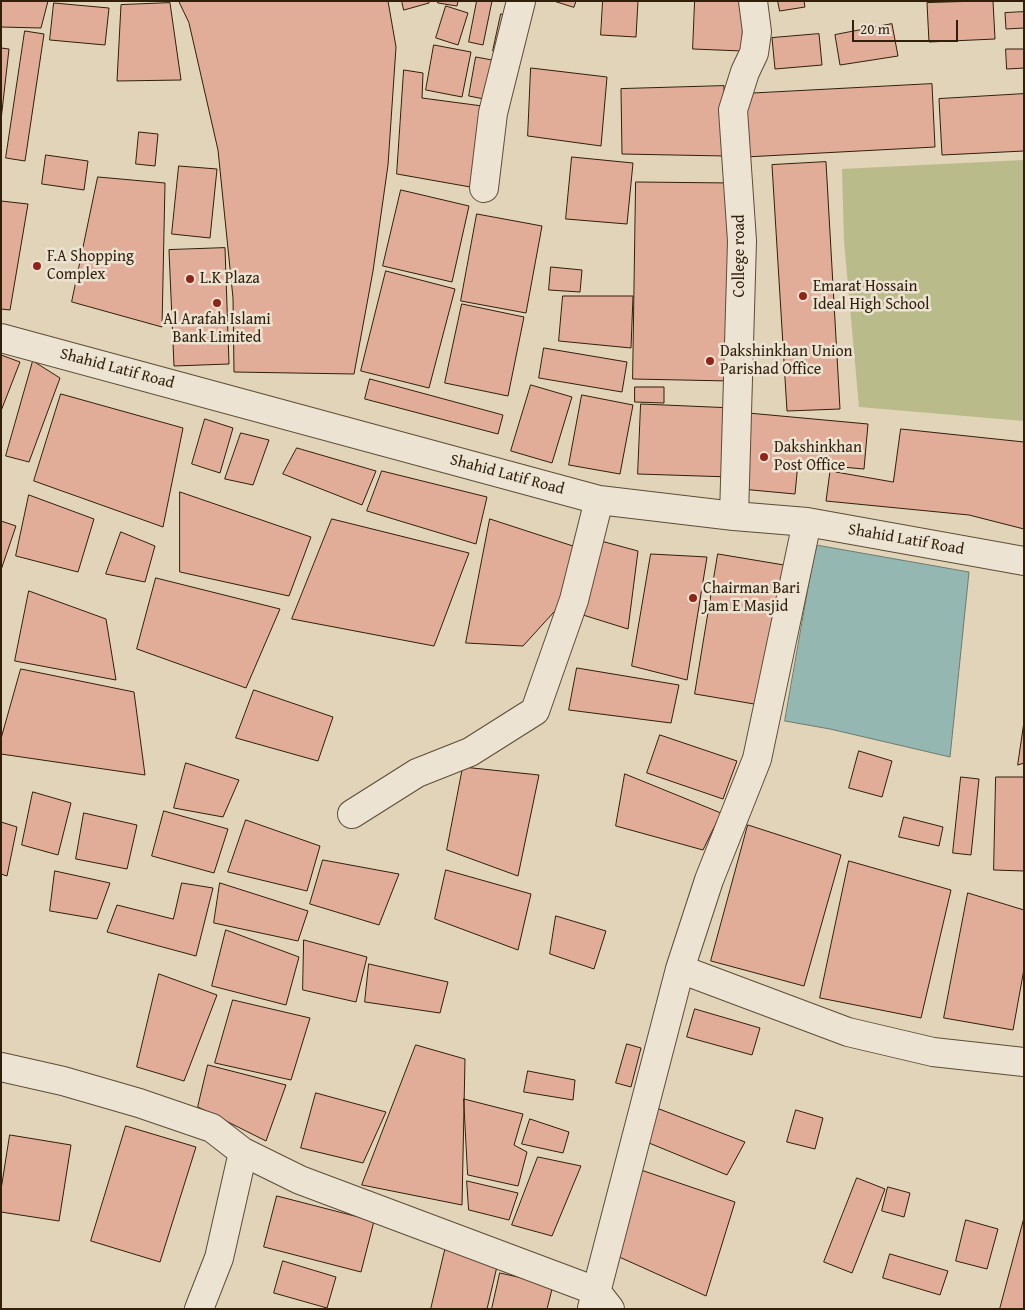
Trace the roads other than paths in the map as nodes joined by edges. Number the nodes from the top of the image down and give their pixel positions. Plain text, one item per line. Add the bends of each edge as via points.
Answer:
1 (520, 1) edge
2 (753, 1) edge
3 (484, 188) dead end
4 (1, 338) edge
5 (600, 500) junction
6 (734, 516) junction
7 (807, 522) junction
8 (1024, 561) edge
9 (352, 814) dead end
10 (680, 969) junction
11 (1024, 1062) edge
12 (1, 1067) edge
13 (243, 1152) junction
14 (599, 1303) edge
15 (199, 1309) edge

1 - 3 street via 493,113
2 - 6 street, College road via 757,32 754,53 733,110 742,241
4 - 5 street, Shahid Latif Road
5 - 6 street, Shahid Latif Road
5 - 9 street via 574,600 535,711 470,752 417,773
6 - 7 street, Shahid Latif Road
7 - 8 street, Shahid Latif Road
7 - 10 street via 757,759 709,880
10 - 11 street via 848,1032 933,1052
10 - 14 street
12 - 13 street via 63,1081 212,1128
13 - 14 street via 300,1180
13 - 15 street via 219,1258

